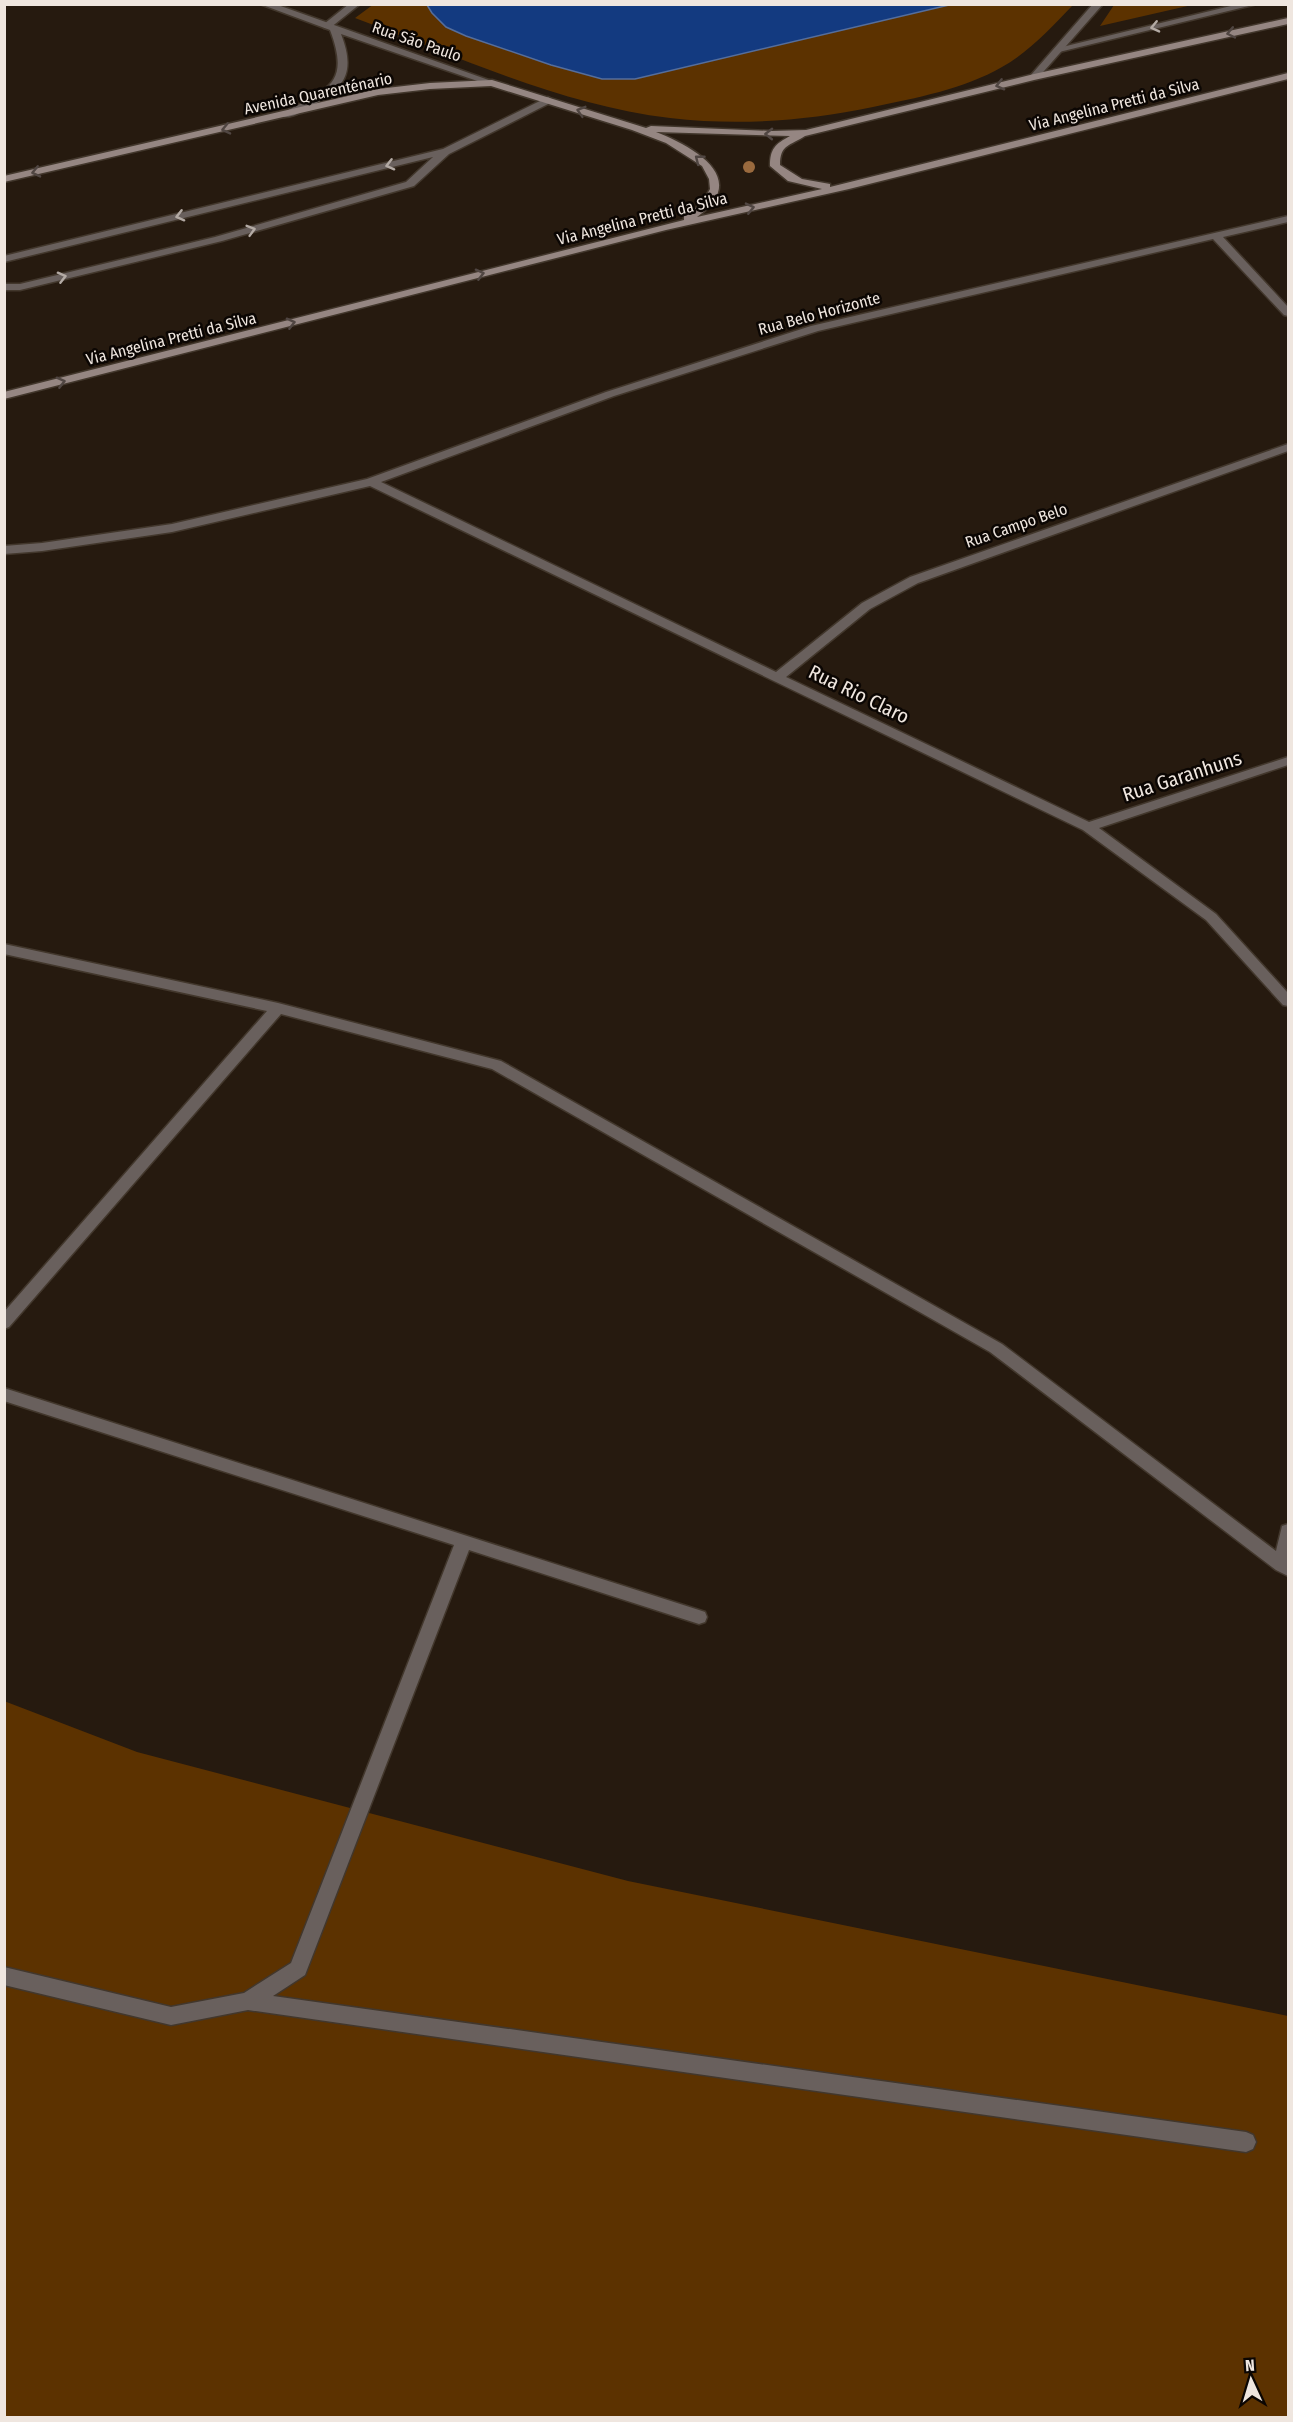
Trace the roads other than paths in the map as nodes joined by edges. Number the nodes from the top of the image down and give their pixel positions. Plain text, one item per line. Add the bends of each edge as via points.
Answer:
1 (264, 4) edge
2 (356, 4) edge
3 (1099, 4) edge
4 (1253, 4) edge
5 (1288, 21) edge
6 (331, 27) junction
7 (1059, 49) junction
8 (1034, 76) junction
9 (1288, 76) edge
10 (492, 83) junction
11 (548, 100) junction
12 (287, 115) junction
13 (636, 128) junction
14 (806, 133) junction
15 (447, 151) junction
16 (4, 179) edge
17 (849, 186) junction
18 (1288, 219) edge
19 (665, 227) junction
20 (1215, 235) junction
21 (4, 259) edge
22 (4, 287) edge
23 (1288, 313) edge
24 (4, 396) edge
25 (1288, 447) edge
26 (371, 482) junction
27 (4, 550) edge
28 (777, 678) junction
29 (1288, 761) edge
30 (1088, 827) junction
31 (4, 949) edge
32 (1288, 1001) edge
33 (278, 1008) junction
34 (4, 1323) edge
35 (4, 1394) edge
36 (1288, 1531) edge
37 (464, 1541) junction
38 (1285, 1567) edge
39 (699, 1617) dead end
40 (4, 1976) edge
41 (248, 2001) junction
42 (1246, 2142) dead end

1 - 6 street, Rua São Paulo
2 - 6 street
3 - 7 street
4 -> 7 street
5 -> 8 main road
6 - 10 street, Rua São Paulo
6 - 12 street via 343,46 346,64 340,78 328,93
7 - 8 street
8 -> 14 main road
9 - 17 main road, Via Angelina Pretti da Silva
10 - 11 main road, Avenida Quarenténario
10 - 12 main road, Avenida Quarenténario via 378,92
13 -> 11 main road, Avenida Quarenténario
11 - 15 street
12 -> 16 main road, Avenida Quarenténario
14 -> 13 main road
19 -> 13 main road via 704,207 715,189 714,179 706,164 688,151
14 - 17 main road via 781,145 775,153 775,166 783,174 807,184
15 -> 21 street
22 -> 15 street via 20,287 218,239 399,188 410,184
19 -> 17 main road, Via Angelina Pretti da Silva
18 - 20 street, Rua Belo Horizonte
24 -> 19 main road, Via Angelina Pretti da Silva
20 - 23 street
20 - 26 street, Rua Belo Horizonte via 815,328 610,394
25 - 28 street, Rua Campo Belo via 914,580 866,606
26 - 27 street, Rua Belo Horizonte via 172,528
26 - 28 street, Rua Rio Claro
28 - 30 street, Rua Rio Claro
29 - 30 street, Rua Garanhuns
30 - 32 street, Rua Rio Claro via 1211,917
31 - 33 street
33 - 34 street
33 - 38 street via 496,1065 996,1348
35 - 37 street
36 - 38 street
37 - 39 street
37 - 41 street via 298,1969
40 - 41 street via 171,2016
41 - 42 street

